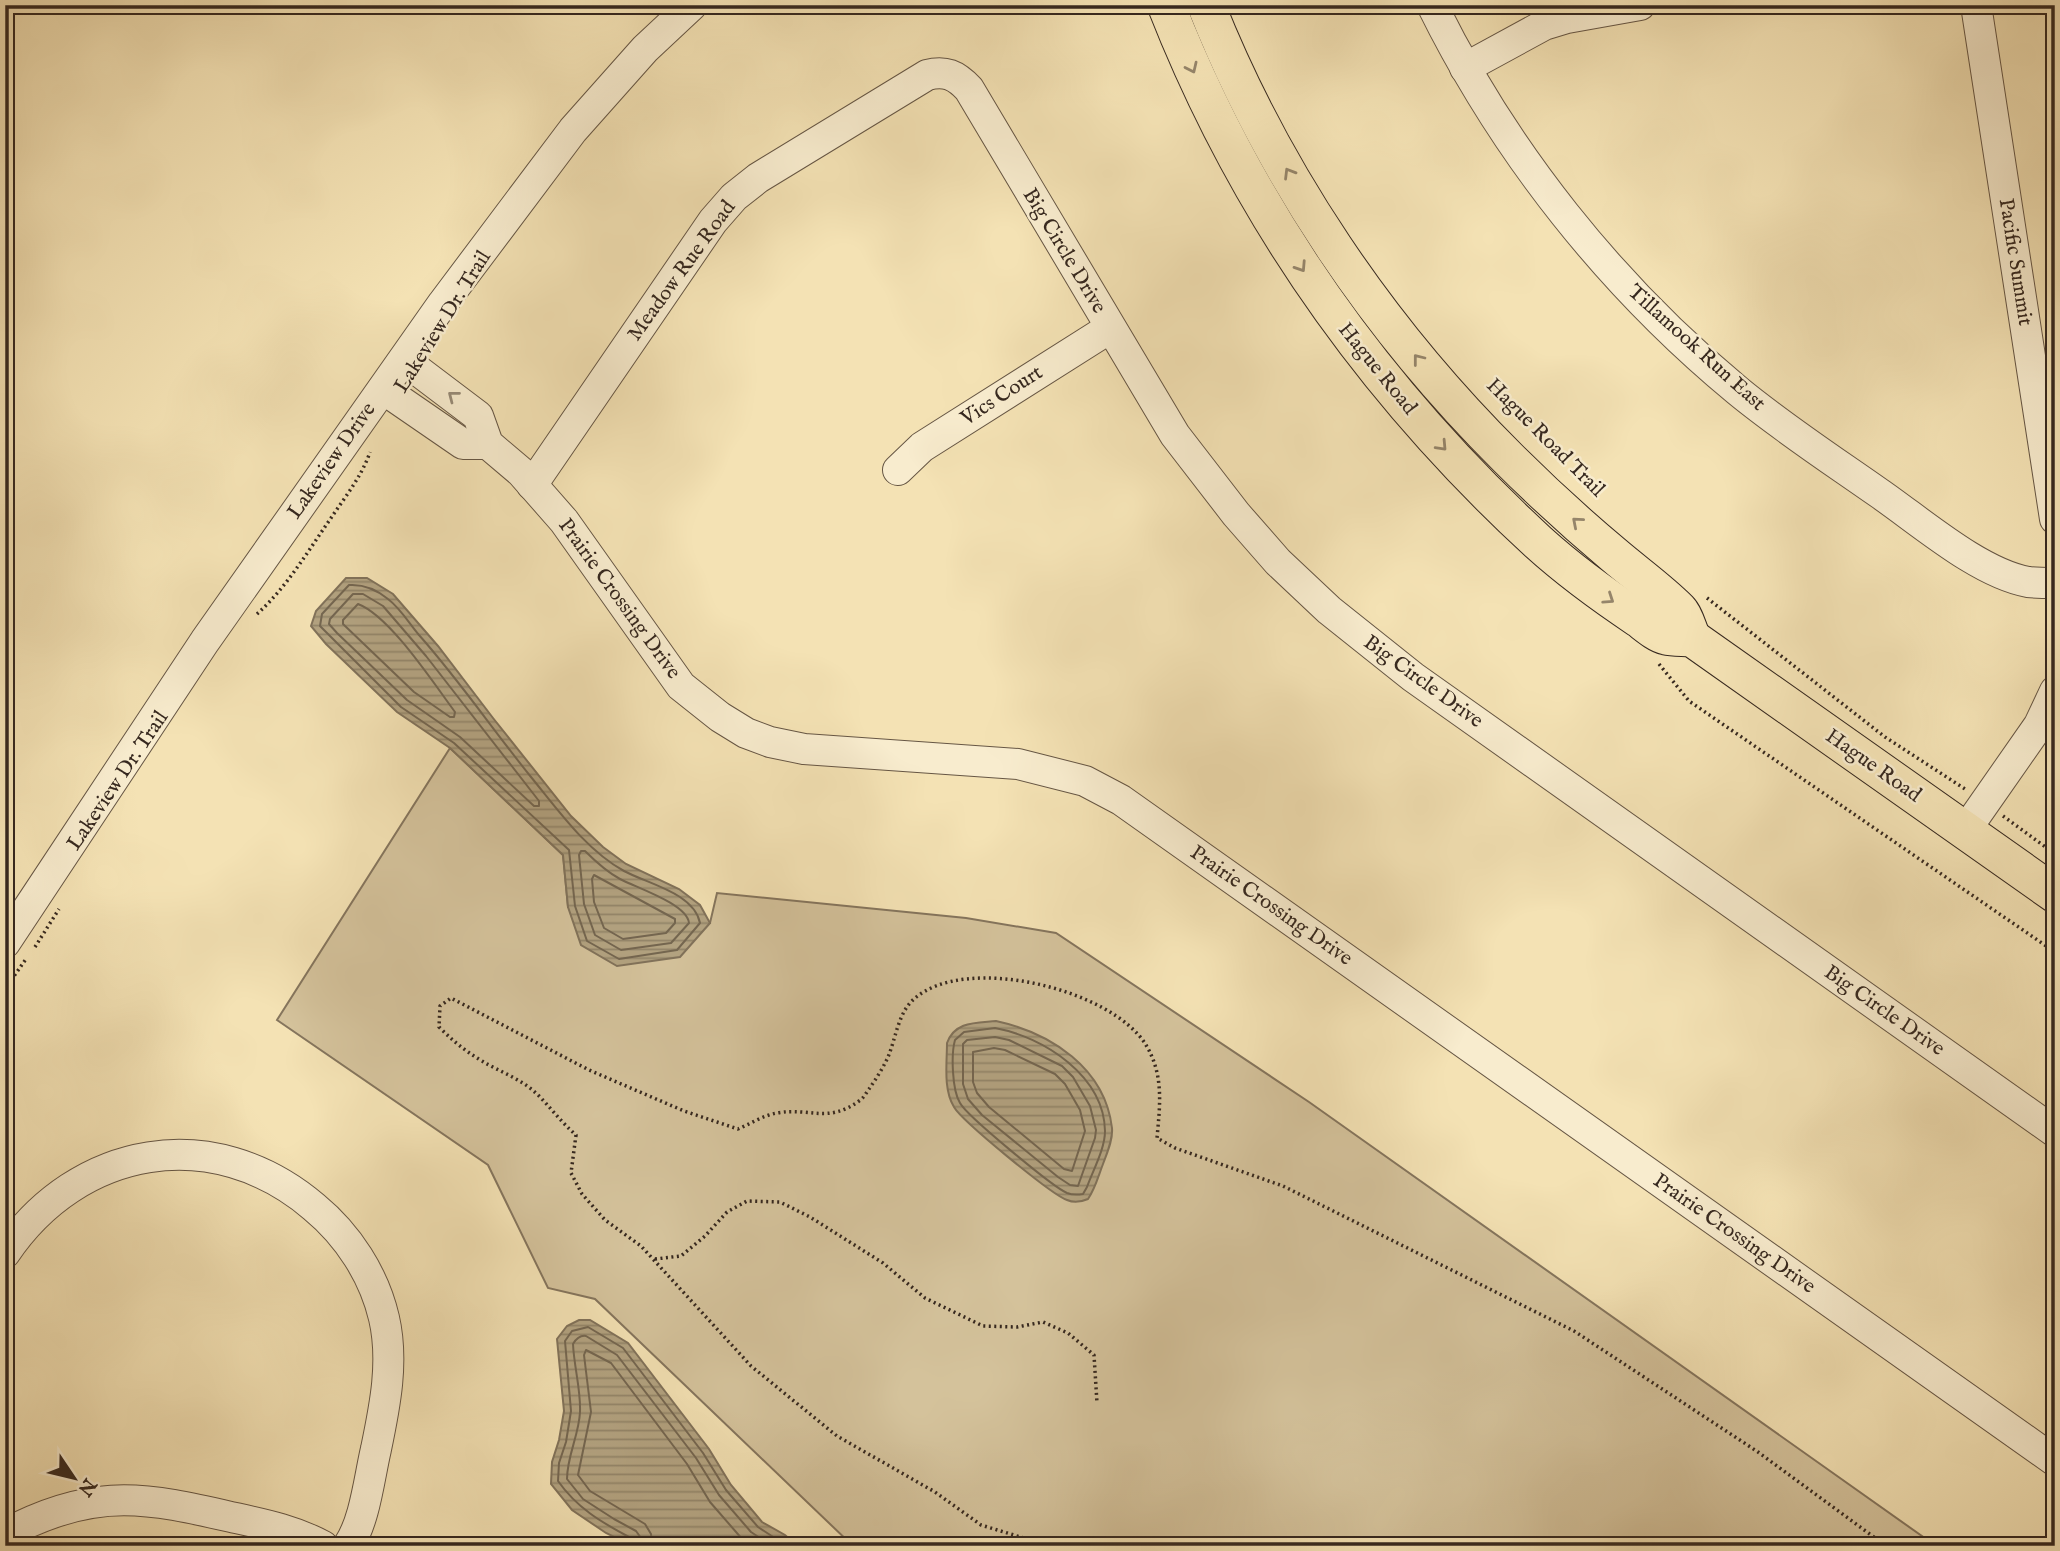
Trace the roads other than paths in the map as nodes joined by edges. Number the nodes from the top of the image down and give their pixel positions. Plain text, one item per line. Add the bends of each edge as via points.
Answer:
1 (1166, 5) edge
2 (1206, 5) edge
3 (1432, 5) edge
4 (1640, 5) edge
5 (1976, 5) edge
6 (704, 9) edge
7 (1465, 68) junction
8 (953, 75) joint
9 (1110, 328) junction
10 (404, 360) junction
11 (383, 389) junction
12 (488, 444) junction
13 (898, 470) dead end
14 (532, 485) junction
15 (2055, 519) edge
16 (2055, 583) edge
17 (1692, 638) junction
18 (2055, 691) edge
19 (1965, 831) junction
20 (2055, 894) edge
21 (22, 950) edge
22 (2055, 1132) edge
23 (5, 1253) edge
24 (2055, 1461) edge
25 (17, 1528) edge
26 (323, 1546) edge
27 (348, 1546) edge

1 -> 17 main road, Hague Road via 1206,99 1261,204 1376,370 1486,492 1575,575 1663,636
17 -> 2 main road, Hague Road via 1681,611 1558,506 1466,414 1365,292 1284,165
3 - 7 street, Tillamook Run East
4 - 7 street via 1544,25
5 - 15 street, Pacific Summit
6 - 10 street, Lakeview Drive via 630,65 573,130
7 - 16 street, Tillamook Run East via 1508,138 1567,218 1633,293 1705,362 1764,411 1967,555 2008,576
8 - 9 street, Big Circle Drive via 968,89
8 - 14 street, Meadow Rue Road via 940,71 927,75 734,197 713,220
9 - 13 street, Vics Court via 922,447
9 - 22 street, Big Circle Drive via 1175,435 1236,514 1329,610 1424,685
10 - 11 street, Lakeview Drive
12 -> 10 street, Prairie Crossing Drive via 478,416
11 - 12 street via 463,444
11 - 21 street, Lakeview Drive via 205,641
12 - 14 street, Prairie Crossing Drive
14 - 24 street, Prairie Crossing Drive via 590,555 681,686 720,717 746,733 804,749 1018,764 1085,781 1121,800
17 - 19 main road, Hague Road
18 - 19 street via 2039,725
19 - 20 main road, Hague Road
23 - 27 street via 20,1231 63,1191 118,1164 143,1158 191,1155 239,1164 284,1184 320,1212 357,1257 374,1289 388,1337 381,1426 358,1528
25 - 26 street via 64,1507 130,1499 278,1528

